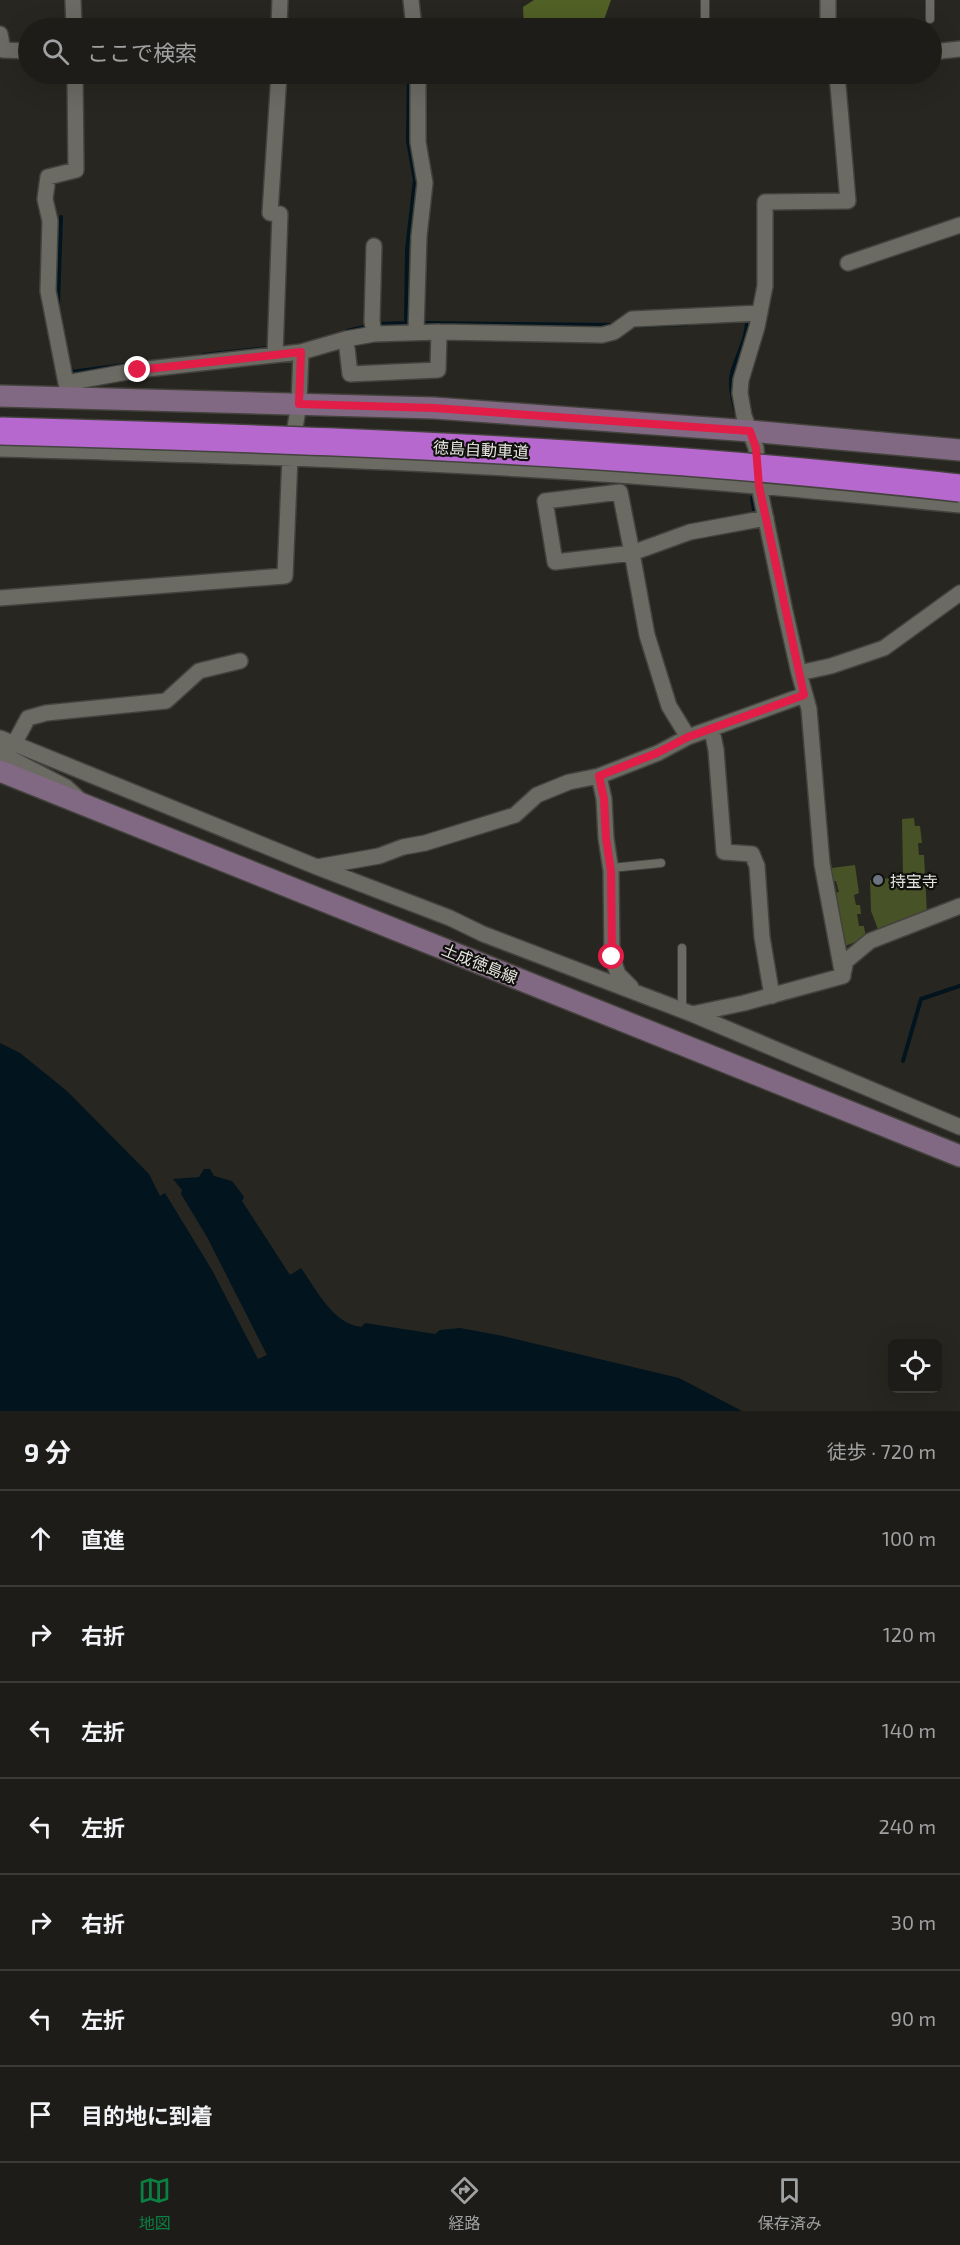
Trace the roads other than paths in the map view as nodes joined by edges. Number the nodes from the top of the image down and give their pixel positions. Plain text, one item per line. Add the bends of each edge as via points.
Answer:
1 (73, 0) edge
2 (280, 0) edge
3 (411, 0) edge
4 (705, 0) edge
5 (828, 0) edge
6 (930, 0) edge
7 (74, 18) edge
8 (279, 18) edge
9 (413, 18) edge
10 (705, 18) edge
11 (828, 18) edge
12 (930, 18) edge
13 (1, 42) edge
14 (960, 49) edge
15 (18, 51) edge
16 (942, 51) edge
17 (75, 84) edge
18 (278, 84) edge
19 (418, 84) edge
20 (838, 84) edge
21 (960, 225) edge
22 (374, 246) dead end
23 (848, 263) dead end
24 (760, 313) junction
25 (416, 326) junction
26 (373, 328) junction
27 (439, 332) junction
28 (346, 339) junction
29 (275, 350) junction
30 (301, 352) junction
31 (68, 391) junction
32 (0, 396) edge
33 (299, 404) junction
34 (0, 431) edge
35 (750, 431) junction
36 (0, 449) edge
37 (960, 450) edge
38 (290, 457) junction
39 (759, 486) junction
40 (960, 488) edge
41 (960, 505) edge
42 (766, 518) junction
43 (632, 554) junction
44 (960, 593) edge
45 (0, 598) edge
46 (240, 661) dead end
47 (799, 673) junction
48 (804, 695) junction
49 (712, 730) junction
50 (688, 737) junction
51 (7, 741) edge
52 (0, 753) edge
53 (0, 771) edge
54 (599, 776) junction
55 (85, 804) junction
56 (661, 863) dead end
57 (317, 867) junction
58 (611, 868) junction
59 (960, 906) edge
60 (682, 948) dead end
61 (843, 976) junction
62 (636, 993) junction
63 (772, 996) junction
64 (687, 1012) junction
65 (960, 1127) edge
66 (960, 1156) edge

1 - 7 street
2 - 8 street
3 - 9 street
4 - 10 lane
5 - 11 street
6 - 12 lane
13 - 15 street via 3,50
14 - 16 street
17 - 31 street via 75,170 48,177 45,199 50,221 48,291
18 - 29 street via 270,213 280,214
19 - 25 street via 418,142 425,183
20 - 24 street via 848,201 765,202 765,286
21 - 23 street
22 - 26 street
24 - 27 street via 632,319 602,335
24 - 35 street via 741,380 744,416
25 - 26 street
25 - 27 street
26 - 28 street
27 - 28 street via 438,370 350,374
28 - 30 street
29 - 30 street
29 - 31 street via 138,370
30 - 33 street
31 - 32 main road
31 - 33 main road
33 - 35 main road via 434,408
33 - 38 street
34 - 40 highway, 徳島自動車道, bridge via 491,450 658,460
35 - 37 main road
35 - 39 street via 756,448
36 - 38 street
38 - 39 street
38 - 45 street via 285,576
39 - 41 street
39 - 42 street
42 - 43 street via 690,532
42 - 47 street
43 - 43 street via 555,561 544,501 621,492
43 - 50 street via 647,635 669,706
44 - 47 street via 884,648
46 - 51 street via 199,671 165,700 28,718
47 - 48 street
48 - 49 street
48 - 61 street via 809,709 822,864
49 - 50 street
49 - 63 street via 724,852 752,854 757,866 762,937
50 - 54 street
51 - 57 street
52 - 55 street via 66,787
53 - 55 main road, 土成徳島線
54 - 57 street via 569,782 537,795 515,815 379,856
54 - 58 street
55 - 66 main road, 土成徳島線
56 - 58 lane
57 - 62 street
58 - 62 street via 612,957 618,974
59 - 61 street via 870,941 846,962
60 - 64 lane
61 - 63 street
62 - 64 street
63 - 64 street
64 - 65 street

